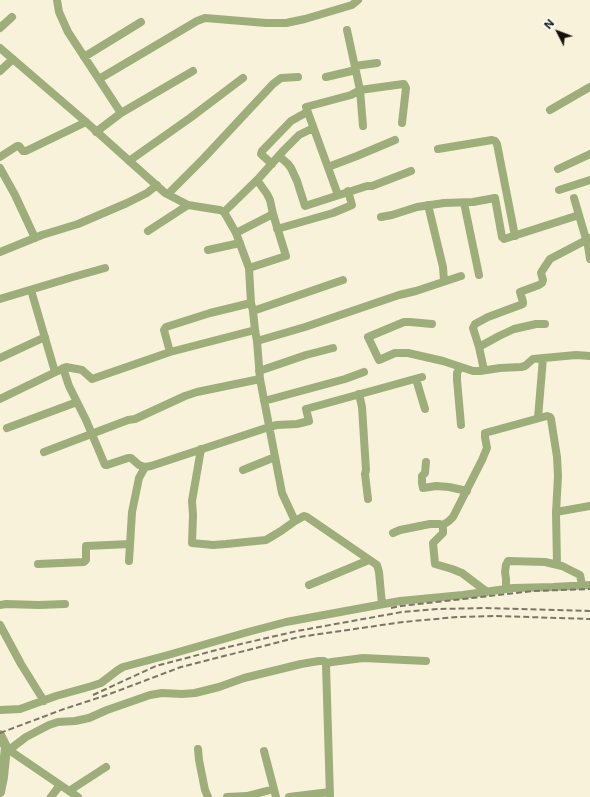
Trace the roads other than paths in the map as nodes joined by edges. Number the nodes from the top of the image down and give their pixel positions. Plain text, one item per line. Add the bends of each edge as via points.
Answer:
1 (57, 0) edge
2 (358, 0) edge
3 (12, 17) dead end
4 (141, 22) dead end
5 (0, 28) edge
6 (347, 30) dead end
7 (0, 48) edge
8 (84, 56) junction
9 (13, 59) junction
10 (377, 63) dead end
11 (355, 68) junction
12 (0, 71) edge
13 (193, 71) dead end
14 (326, 76) dead end
15 (298, 77) dead end
16 (243, 78) dead end
17 (99, 79) junction
18 (590, 87) edge
19 (360, 90) junction
20 (550, 110) dead end
21 (307, 112) junction
22 (121, 113) junction
23 (86, 122) junction
24 (402, 123) dead end
25 (363, 126) dead end
26 (313, 128) junction
27 (96, 132) junction
28 (395, 140) dead end
29 (438, 149) dead end
30 (590, 154) edge
31 (279, 156) junction
32 (0, 157) edge
33 (129, 161) junction
34 (272, 164) junction
35 (328, 167) junction
36 (0, 168) edge
37 (558, 169) dead end
38 (411, 171) dead end
39 (257, 180) junction
40 (590, 180) edge
41 (157, 186) junction
42 (559, 190) dead end
43 (348, 192) junction
44 (168, 194) junction
45 (338, 195) junction
46 (574, 198) dead end
47 (464, 203) junction
48 (188, 205) junction
49 (428, 205) junction
50 (224, 212) junction
51 (273, 214) junction
52 (579, 215) junction
53 (381, 217) dead end
54 (277, 229) junction
55 (148, 231) dead end
56 (236, 233) junction
57 (515, 236) junction
58 (35, 238) junction
59 (240, 243) junction
60 (588, 243) edge
61 (208, 250) dead end
62 (0, 252) edge
63 (590, 259) edge
64 (104, 268) dead end
65 (249, 268) junction
66 (479, 275) dead end
67 (461, 276) dead end
68 (343, 280) dead end
69 (444, 281) junction
70 (31, 290) junction
71 (0, 299) edge
72 (252, 307) junction
73 (432, 324) dead end
74 (545, 324) dead end
75 (255, 330) junction
76 (44, 337) junction
77 (256, 341) junction
78 (479, 347) junction
79 (333, 348) dead end
80 (170, 352) junction
81 (590, 356) edge
82 (0, 358) edge
83 (543, 358) junction
84 (460, 367) junction
85 (63, 368) junction
86 (484, 370) junction
87 (55, 372) junction
88 (364, 372) dead end
89 (259, 375) junction
90 (359, 394) junction
91 (0, 399) edge
92 (264, 401) junction
93 (77, 402) junction
94 (425, 409) dead end
95 (538, 418) junction
96 (461, 425) dead end
97 (269, 427) junction
98 (7, 428) dead end
99 (92, 433) junction
100 (201, 449) junction
101 (44, 452) dead end
102 (275, 457) junction
103 (426, 462) dead end
104 (145, 467) junction
105 (243, 470) dead end
106 (467, 491) junction
107 (368, 499) dead end
108 (590, 506) edge
109 (556, 512) junction
110 (295, 521) junction
111 (443, 525) junction
112 (393, 533) dead end
113 (130, 544) junction
114 (369, 560) junction
115 (130, 561) dead end
116 (38, 564) dead end
117 (557, 564) junction
118 (309, 585) dead end
119 (586, 585) edge
120 (506, 589) junction
121 (487, 592) junction
122 (65, 604) dead end
123 (382, 604) junction
124 (0, 605) edge
125 (0, 625) edge
126 (426, 661) dead end
127 (327, 663) junction
128 (44, 701) junction
129 (0, 710) edge
130 (3, 746) edge
131 (198, 749) dead end
132 (264, 751) dead end
133 (106, 767) dead end
134 (60, 785) junction
135 (0, 787) edge
136 (69, 791) junction
137 (275, 793) edge
138 (330, 794) edge
139 (51, 797) edge
140 (78, 797) edge
141 (208, 797) edge
142 (227, 797) edge
143 (290, 797) edge

1 - 8 street via 59,12 68,32
2 - 17 street via 352,5 286,23 204,18
3 - 5 street
4 - 8 street
6 - 11 street
7 - 9 street
8 - 17 street
9 - 12 street
9 - 23 street
10 - 11 street
11 - 14 street
11 - 19 street
13 - 22 street
15 - 44 street via 282,78 273,84
16 - 33 street
17 - 22 street
18 - 20 street
19 - 21 street via 351,95 306,107
19 - 24 street via 404,84 406,88
19 - 25 street
21 - 26 street
21 - 34 street via 291,121 262,151 261,154
22 - 27 street
23 - 27 street
23 - 32 street via 26,151 17,146
26 - 31 street via 299,134
26 - 35 street
27 - 33 street
28 - 35 street
29 - 57 street via 495,141
30 - 37 street
31 - 34 street
31 - 45 street via 288,164 297,181 305,206
33 - 41 street
34 - 39 street
35 - 45 street
36 - 58 street
38 - 43 street
39 - 50 street
39 - 51 street via 267,194
40 - 42 street
41 - 44 street
41 - 58 street via 127,204
43 - 45 street
43 - 54 street via 352,206
44 - 48 street
46 - 52 street
47 - 49 street
47 - 57 street via 494,198 502,238
47 - 66 street
48 - 50 street
48 - 55 street
49 - 53 street
49 - 69 street
50 - 56 street
51 - 54 street
51 - 56 street
52 - 57 street
52 - 60 street
54 - 65 street via 286,256
56 - 59 street
58 - 62 street
59 - 61 street
59 - 65 street
60 - 63 street
60 - 78 street via 578,245 550,259 541,273 542,283 520,292 523,304 475,324 473,328
64 - 70 street
65 - 72 street
67 - 69 street
68 - 72 street
69 - 77 street
70 - 71 street
70 - 76 street
72 - 75 street
72 - 80 street via 210,313 166,327 164,330
73 - 84 street via 404,322 368,337 379,360 395,353 408,352
74 - 78 street via 514,329
75 - 77 street
75 - 80 street
76 - 82 street
76 - 87 street
77 - 89 street
78 - 86 street
79 - 89 street
80 - 85 street via 92,379 82,370
81 - 83 street
83 - 86 street via 533,359 521,368
83 - 95 street
84 - 86 street via 473,371
84 - 96 street via 457,375
85 - 87 street
85 - 93 street
87 - 91 street
88 - 92 street
89 - 92 street
89 - 99 street via 185,396 135,419
90 - 94 street via 419,378
90 - 97 street via 306,409 309,421
90 - 107 street
92 - 97 street
93 - 98 street
93 - 99 street
95 - 106 street via 485,433 487,448
95 - 109 street via 550,417 553,430 558,476
97 - 100 street
97 - 102 street
99 - 101 street
99 - 104 street via 105,464 131,458
100 - 104 street
100 - 110 street via 192,501 192,543 213,545 266,540
102 - 105 street
102 - 110 street via 282,492
103 - 106 street via 426,472 422,476 423,488 436,486
104 - 113 street via 139,478 132,512
106 - 111 street via 454,517
108 - 109 street
109 - 117 street
110 - 114 street via 307,517
111 - 112 street via 430,524
111 - 121 street via 443,533 433,543 434,564 462,573
113 - 115 street
113 - 116 street via 86,546 84,562
114 - 118 street
114 - 123 street via 377,565
117 - 119 street via 580,575
117 - 120 street via 508,561 505,572
119 - 120 street
120 - 121 street
121 - 123 street
122 - 124 street
123 - 128 street via 286,622 123,667 100,683
125 - 128 street
126 - 127 street via 363,658
127 - 130 street via 319,661 301,664 196,693 150,695 89,718 49,725
127 - 138 street
128 - 129 street via 20,709
130 - 134 street
130 - 135 street via 3,777
131 - 141 street
132 - 137 street
133 - 136 street
134 - 136 street
134 - 139 street
136 - 140 street
137 - 142 street
138 - 143 street

